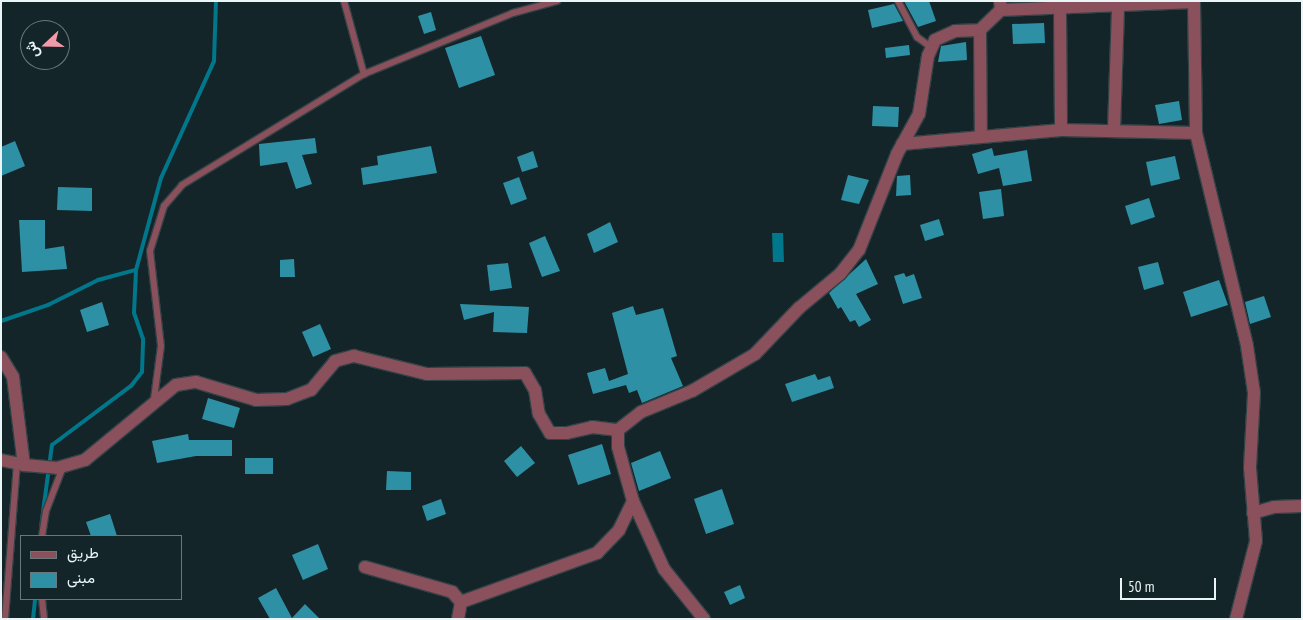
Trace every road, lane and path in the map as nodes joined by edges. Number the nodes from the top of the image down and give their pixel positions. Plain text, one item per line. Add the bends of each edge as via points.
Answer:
1 (344, 1) edge
2 (557, 1) edge
3 (898, 1) edge
4 (1194, 2) edge
5 (1088, 5) edge
6 (1000, 6) edge
7 (1118, 8) junction
8 (1060, 11) junction
9 (980, 30) junction
10 (931, 47) junction
11 (364, 74) junction
12 (1061, 130) junction
13 (1114, 130) junction
14 (1196, 133) junction
15 (981, 137) junction
16 (902, 144) junction
17 (1, 357) edge
18 (154, 399) junction
19 (618, 430) junction
20 (1, 460) edge
21 (24, 464) junction
22 (60, 467) junction
23 (633, 501) junction
24 (1302, 506) edge
25 (1253, 513) junction
26 (42, 535) edge
27 (364, 567) dead end
28 (42, 600) edge
29 (461, 602) junction
30 (5, 619) edge
31 (44, 619) edge
32 (458, 619) edge
33 (704, 619) edge
34 (1236, 619) edge

1 - 11 lane
2 - 11 lane via 513,13
3 - 10 lane via 917,37
4 - 7 street
4 - 14 street
5 - 7 street
5 - 8 street
6 - 8 street
6 - 9 street
7 - 13 street
8 - 12 street
9 - 10 street via 947,34
9 - 15 street
10 - 16 street via 920,114
11 - 18 lane via 182,185 164,206 150,251 161,346
12 - 13 street
12 - 15 street
13 - 14 street
14 - 25 street via 1252,374
15 - 16 street
16 - 19 street via 859,250 840,274 799,308 754,354 692,391 641,412
17 - 21 street via 13,377
18 - 19 street via 187,381 256,400 287,399 311,390 335,361 354,356 427,374 525,373 535,390 539,414 550,433 567,434 592,426
18 - 22 street via 102,447 80,462
19 - 23 street via 618,447
20 - 21 street
21 - 22 street
21 - 30 lane
22 - 26 lane
23 - 29 street via 619,530 597,553
23 - 33 street via 664,569
24 - 25 street via 1274,507
25 - 34 street via 1256,541
27 - 29 street via 439,586 452,592
28 - 31 lane
29 - 32 street

